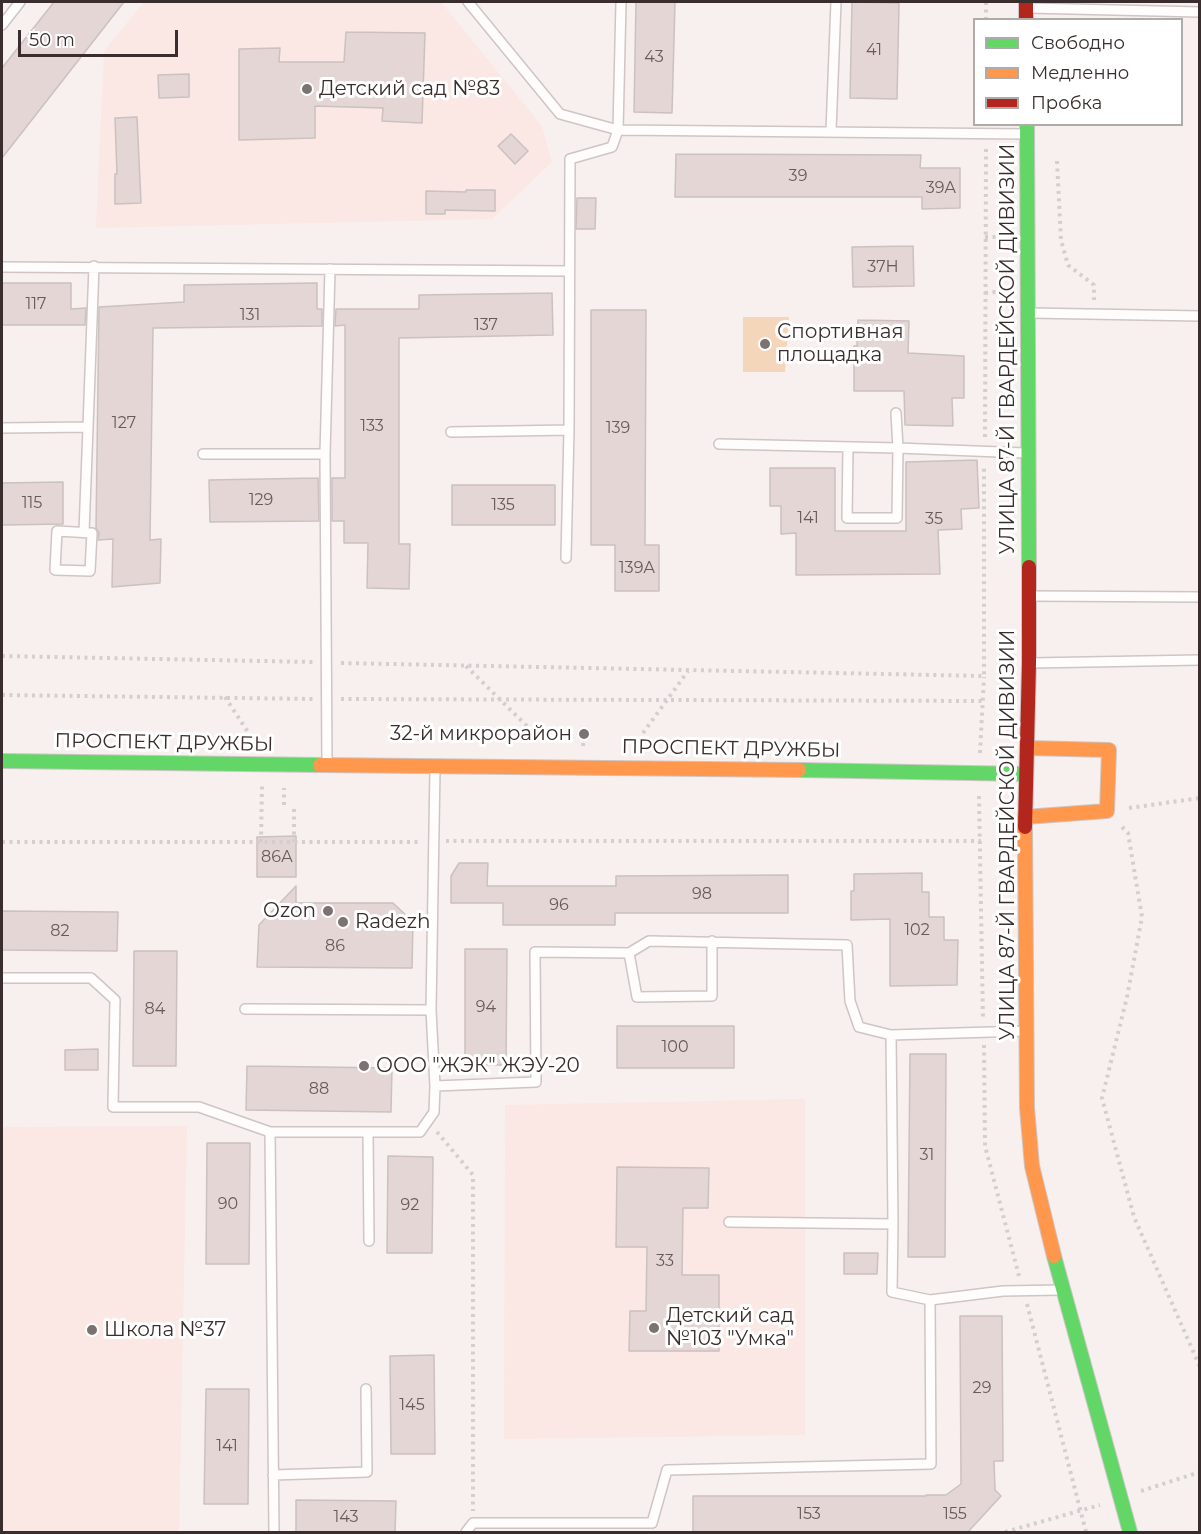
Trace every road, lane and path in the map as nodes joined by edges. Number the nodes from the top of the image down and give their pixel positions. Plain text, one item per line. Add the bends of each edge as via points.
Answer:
1 (20, 2) edge
2 (468, 2) edge
3 (621, 2) edge
4 (836, 2) edge
5 (986, 2) edge
6 (1026, 10) edge
7 (1200, 12) edge
8 (986, 18) edge
9 (2, 25) edge
10 (1027, 129) edge
11 (618, 130) junction
12 (831, 131) junction
13 (986, 134) junction
14 (1057, 161) dead end
15 (985, 237) junction
16 (996, 237) dead end
17 (94, 266) junction
18 (2, 267) edge
19 (330, 269) junction
20 (569, 272) junction
21 (996, 292) dead end
22 (985, 293) junction
23 (1028, 313) junction
24 (1095, 313) junction
25 (1200, 316) edge
26 (896, 413) dead end
27 (88, 427) junction
28 (2, 428) edge
29 (568, 430) junction
30 (452, 432) dead end
31 (719, 444) dead end
32 (848, 448) junction
33 (898, 448) junction
34 (984, 450) junction
35 (203, 454) dead end
36 (325, 454) junction
37 (1028, 454) junction
38 (84, 532) junction
39 (566, 558) dead end
40 (1029, 596) junction
41 (1200, 597) edge
42 (2, 656) edge
43 (1200, 660) edge
44 (326, 663) junction
45 (1029, 663) junction
46 (465, 666) junction
47 (689, 670) junction
48 (984, 676) junction
49 (2, 695) edge
50 (327, 699) junction
51 (500, 700) junction
52 (667, 700) junction
53 (983, 701) junction
54 (643, 733) dead end
55 (536, 735) dead end
56 (1027, 748) junction
57 (2, 761) edge
58 (327, 765) junction
59 (435, 767) junction
60 (979, 772) junction
61 (1026, 774) junction
62 (1200, 798) edge
63 (294, 805) dead end
64 (1107, 811) junction
65 (1025, 818) junction
66 (981, 841) dead end
67 (2, 842) edge
68 (294, 842) junction
69 (434, 842) junction
70 (712, 941) junction
71 (629, 953) junction
72 (2, 978) edge
73 (245, 1009) dead end
74 (431, 1010) junction
75 (1025, 1031) junction
76 (891, 1035) junction
77 (435, 1086) junction
78 (428, 1121) junction
79 (270, 1132) junction
80 (368, 1132) junction
81 (729, 1222) dead end
82 (893, 1224) junction
83 (369, 1241) dead end
84 (1062, 1290) junction
85 (930, 1300) junction
86 (1200, 1367) edge
87 (366, 1389) dead end
88 (1200, 1472) edge
89 (273, 1475) junction
90 (1120, 1498) junction
91 (473, 1523) junction
92 (274, 1533) edge
93 (466, 1533) edge
94 (1005, 1533) edge
95 (1086, 1533) edge
96 (1130, 1533) edge

1 - 9 lane
2 - 11 lane via 560,114
3 - 11 lane
4 - 12 lane
5 - 8 path
6 - 7 lane
10 - 13 lane
10 - 23 street, УЛИЦА 87-Й ГВАРДЕЙСКОЙ ДИВИЗИИ
11 - 12 lane
11 - 20 lane via 612,147 570,159
12 - 13 lane
13 - 15 path
14 - 24 path via 1061,240 1068,265 1094,285
15 - 16 path
15 - 22 path
17 - 18 lane
17 - 19 lane
17 - 27 lane
19 - 20 lane
19 - 36 lane
20 - 29 lane
21 - 22 path
22 - 34 path
23 - 24 lane
23 - 37 street, УЛИЦА 87-Й ГВАРДЕЙСКОЙ ДИВИЗИИ
24 - 25 lane
26 - 33 lane
27 - 28 lane
27 - 38 lane
29 - 30 lane
29 - 39 lane
31 - 32 lane
32 - 33 lane
32 - 33 lane via 847,518 897,518
33 - 34 lane
34 - 37 lane
34 - 48 path
35 - 36 lane
36 - 44 lane
37 - 40 street, УЛИЦА 87-Й ГВАРДЕЙСКОЙ ДИВИЗИИ
38 - 38 lane via 92,533 90,571 55,570 57,531
40 - 41 lane
40 - 45 street, УЛИЦА 87-Й ГВАРДЕЙСКОЙ ДИВИЗИИ
42 - 44 path
43 - 45 lane
44 - 46 path
44 - 50 lane
45 - 56 street, УЛИЦА 87-Й ГВАРДЕЙСКОЙ ДИВИЗИИ
46 - 47 path
46 - 51 path
47 - 48 path
47 - 52 path
48 - 53 path
49 - 50 path
50 - 51 path
50 - 58 lane
51 - 52 path
51 - 55 path
52 - 53 path
52 - 54 path
53 - 60 path
56 - 61 street, УЛИЦА 87-Й ГВАРДЕЙСКОЙ ДИВИЗИИ
56 - 64 street via 1109,750
57 - 58 street, ПРОСПЕКТ ДРУЖБЫ
58 - 59 street, ПРОСПЕКТ ДРУЖБЫ
59 - 60 street, ПРОСПЕКТ ДРУЖБЫ
59 - 69 lane
60 - 61 street, ПРОСПЕКТ ДРУЖБЫ
61 - 65 street, УЛИЦА 87-Й ГВАРДЕЙСКОЙ ДИВИЗИИ
62 - 64 path
63 - 68 path
64 - 65 street
64 - 86 path via 1128,833 1142,917 1102,1098 1134,1217
65 - 75 street, УЛИЦА 87-Й ГВАРДЕЙСКОЙ ДИВИЗИИ
66 - 69 path
67 - 68 path
68 - 69 path
69 - 74 lane
70 - 71 lane via 649,940
70 - 71 lane via 712,996 637,997
70 - 76 lane via 847,945 850,1001 859,1027
71 - 77 lane via 535,952 536,1082
72 - 79 lane via 91,978 115,1000 113,1107 199,1107
73 - 74 lane
74 - 77 lane
75 - 76 lane
75 - 84 street, УЛИЦА 87-Й ГВАРДЕЙСКОЙ ДИВИЗИИ via 1032,1166
76 - 82 lane
77 - 78 lane via 434,1112
78 - 80 lane via 420,1132
78 - 91 path via 473,1175
79 - 80 lane
79 - 89 lane
80 - 83 lane
81 - 82 lane
82 - 85 lane via 892,1292
84 - 85 lane via 1003,1291
84 - 90 street, УЛИЦА 87-Й ГВАРДЕЙСКОЙ ДИВИЗИИ
85 - 91 lane via 931,1464 667,1470 652,1523
87 - 89 lane via 368,1472
88 - 90 path
89 - 92 lane
90 - 96 street, УЛИЦА 87-Й ГВАРДЕЙСКОЙ ДИВИЗИИ
91 - 93 lane
94 - 95 path via 1081,1511

